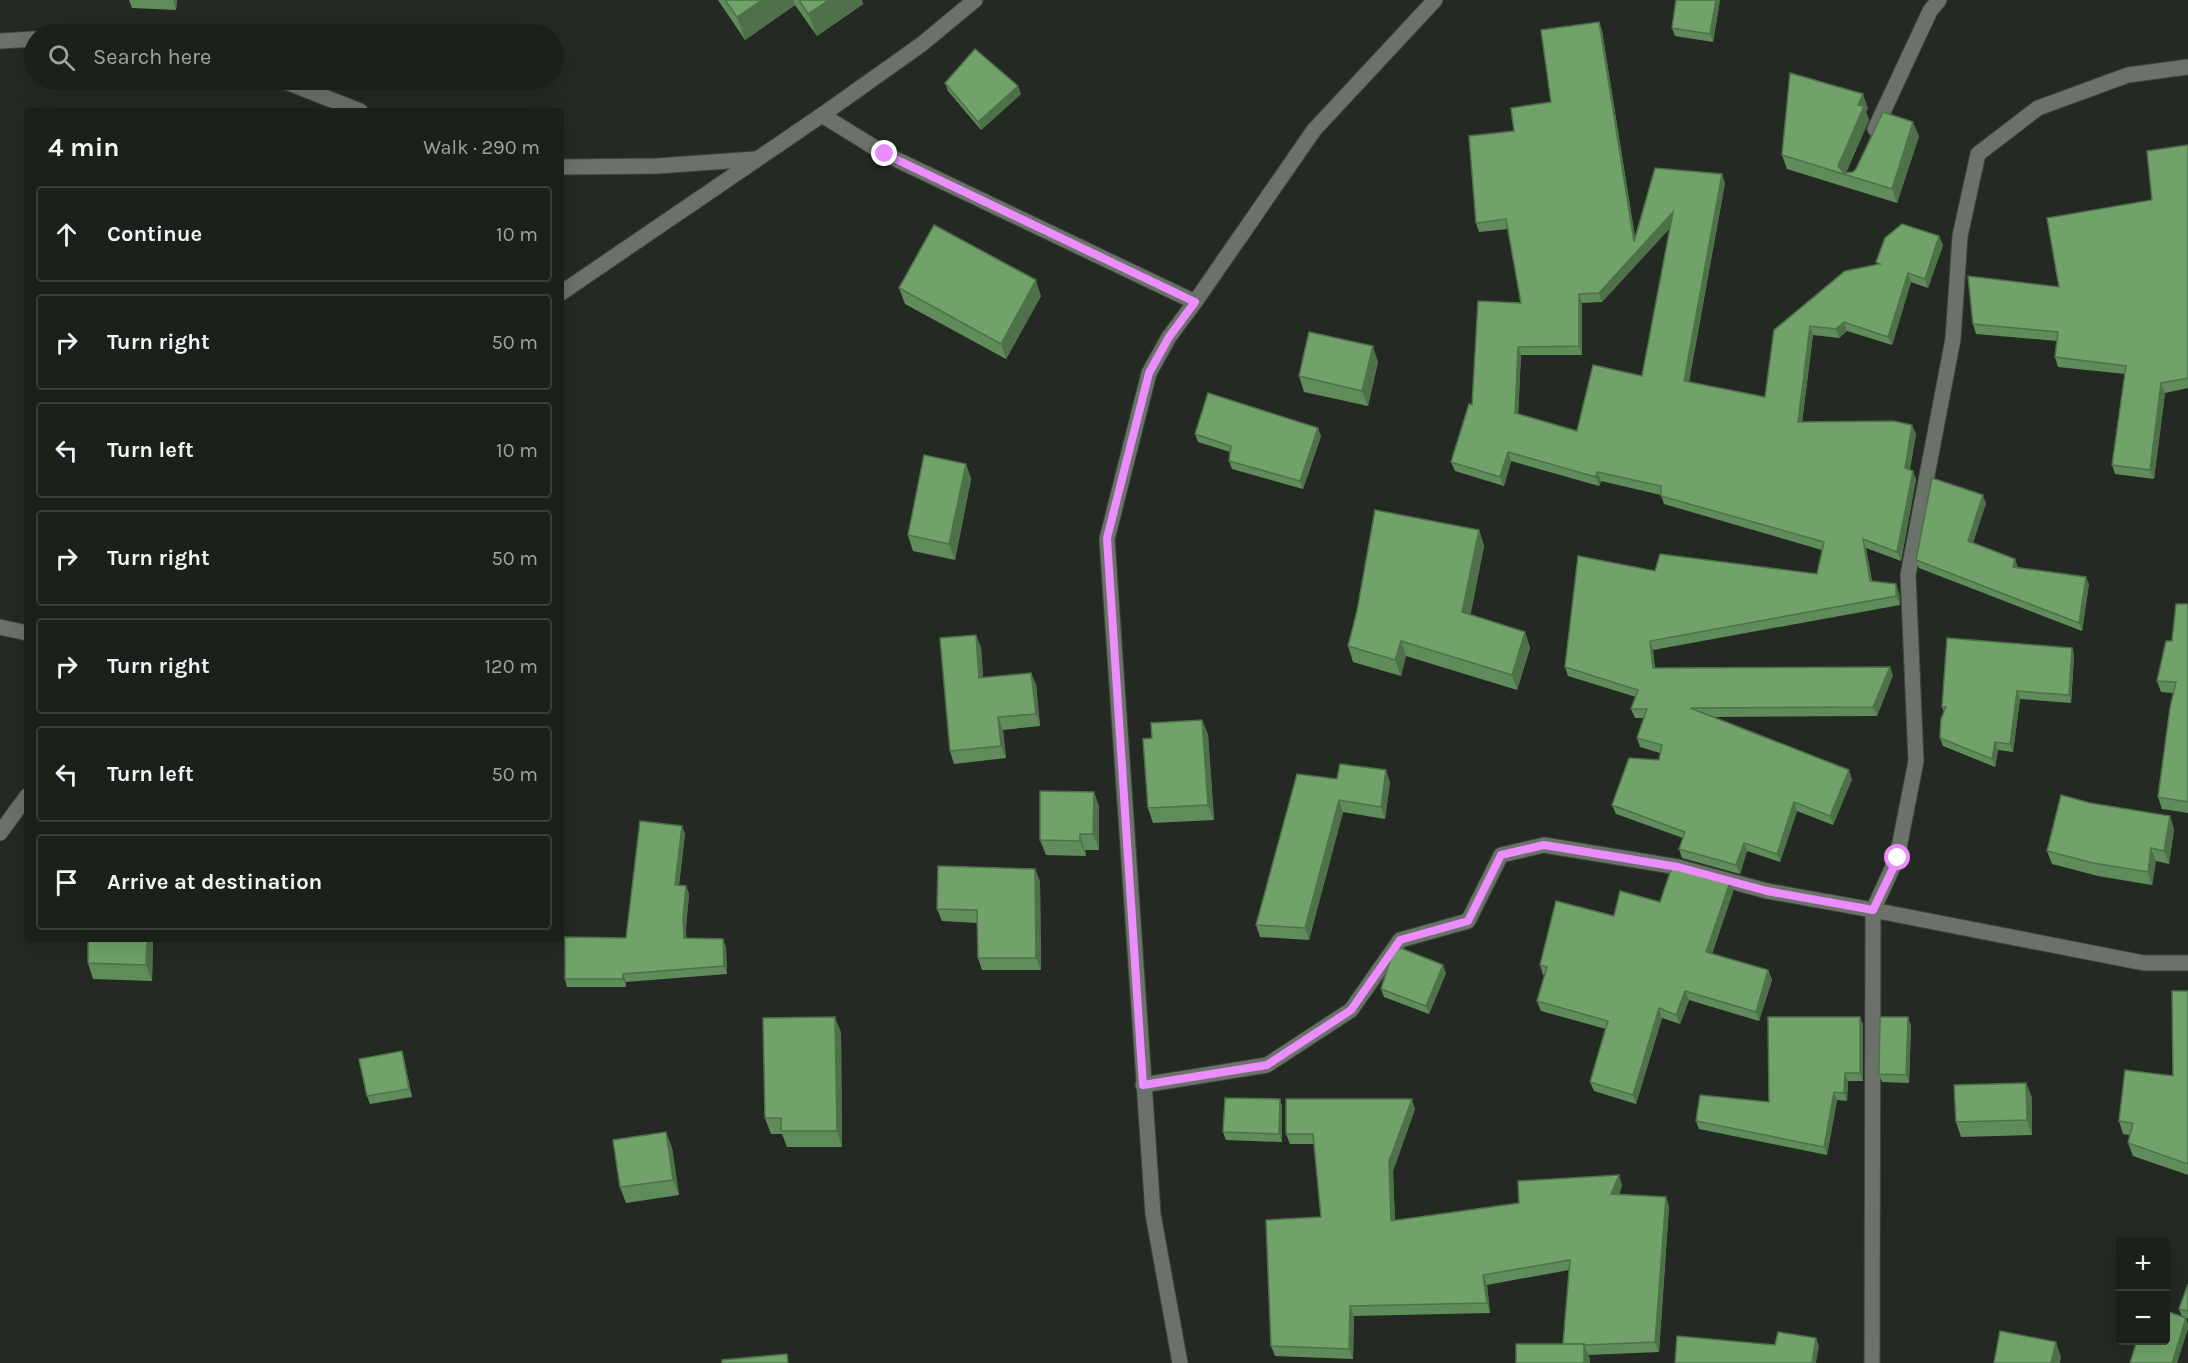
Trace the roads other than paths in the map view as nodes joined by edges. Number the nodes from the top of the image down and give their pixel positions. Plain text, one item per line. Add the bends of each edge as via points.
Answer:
1 (975, 0) edge
2 (1435, 0) edge
3 (1939, 0) edge
4 (24, 40) edge
5 (0, 41) edge
6 (2188, 67) edge
7 (306, 90) edge
8 (352, 108) edge
9 (822, 115) junction
10 (1867, 147) edge
11 (757, 159) junction
12 (564, 167) edge
13 (564, 291) edge
14 (1195, 302) junction
15 (0, 627) edge
16 (24, 632) edge
17 (24, 800) edge
18 (0, 832) edge
19 (1873, 910) junction
20 (2188, 963) edge
21 (1143, 1085) junction
22 (1180, 1363) edge
23 (1872, 1363) edge

1 - 9 street via 922,44
2 - 14 street via 1314,130
3 - 10 street via 1929,11
4 - 5 street
6 - 19 street via 2128,75 2038,108 1978,154 1960,236 1953,339 1908,575 1916,761 1898,858
7 - 8 street
9 - 11 street
9 - 14 street via 885,154
11 - 12 street
11 - 13 street
14 - 21 street via 1149,373 1107,538
15 - 16 street
17 - 18 street
19 - 20 street via 2144,963
19 - 21 street via 1767,891 1678,867 1544,845 1501,855 1468,921 1400,940 1351,1010 1267,1065
19 - 23 street
21 - 22 street via 1153,1214

